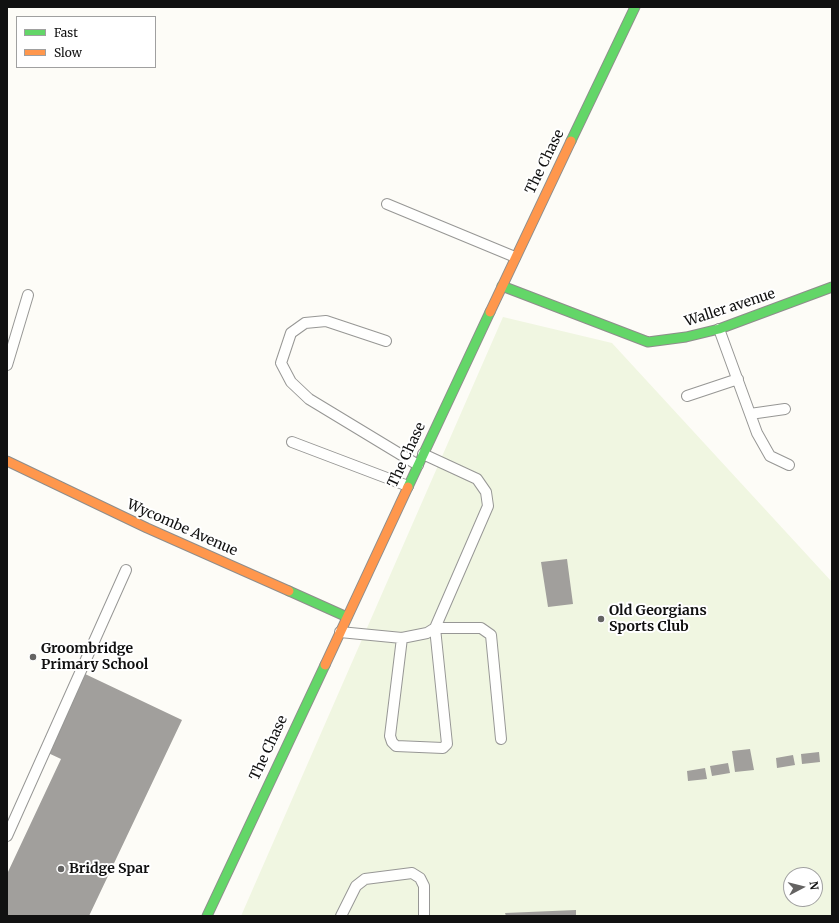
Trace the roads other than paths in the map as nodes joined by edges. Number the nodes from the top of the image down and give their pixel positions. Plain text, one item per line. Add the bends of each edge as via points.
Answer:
1 (634, 7) edge
2 (387, 204) dead end
3 (515, 257) junction
4 (502, 286) junction
5 (832, 286) edge
6 (28, 295) dead end
7 (719, 329) junction
8 (386, 341) dead end
9 (7, 365) edge
10 (738, 379) junction
11 (687, 396) dead end
12 (785, 409) dead end
13 (750, 414) junction
14 (292, 442) dead end
15 (423, 454) junction
16 (7, 461) edge
17 (418, 465) junction
18 (789, 466) dead end
19 (408, 486) junction
20 (126, 570) dead end
21 (347, 617) junction
22 (435, 628) junction
23 (340, 632) junction
24 (402, 638) junction
25 (501, 739) dead end
26 (7, 836) edge
27 (206, 916) edge
28 (341, 916) edge
29 (424, 916) edge

1 - 3 street, The Chase
2 - 3 lane
3 - 4 street, The Chase
4 - 7 street, Waller avenue via 648,342 678,339
4 - 15 street, The Chase
5 - 7 street, Waller avenue
6 - 9 lane
7 - 10 lane
8 - 17 lane via 326,321 305,323 291,333 282,363 290,382 309,399
10 - 11 lane
10 - 13 lane
12 - 13 lane
13 - 18 lane via 770,456
14 - 19 lane
15 - 17 street, The Chase
15 - 22 lane via 477,479 486,492 488,506
16 - 21 street, Wycombe Avenue via 147,528
17 - 19 street, The Chase
19 - 21 street, The Chase
20 - 26 lane
21 - 23 street, The Chase
22 - 24 lane via 427,634
22 - 24 lane via 447,739 447,744 443,748 396,746 392,742 390,736
22 - 25 lane via 481,628 491,635
23 - 24 lane
23 - 27 street, The Chase
28 - 29 lane via 356,886 365,879 412,874 420,878 424,886

